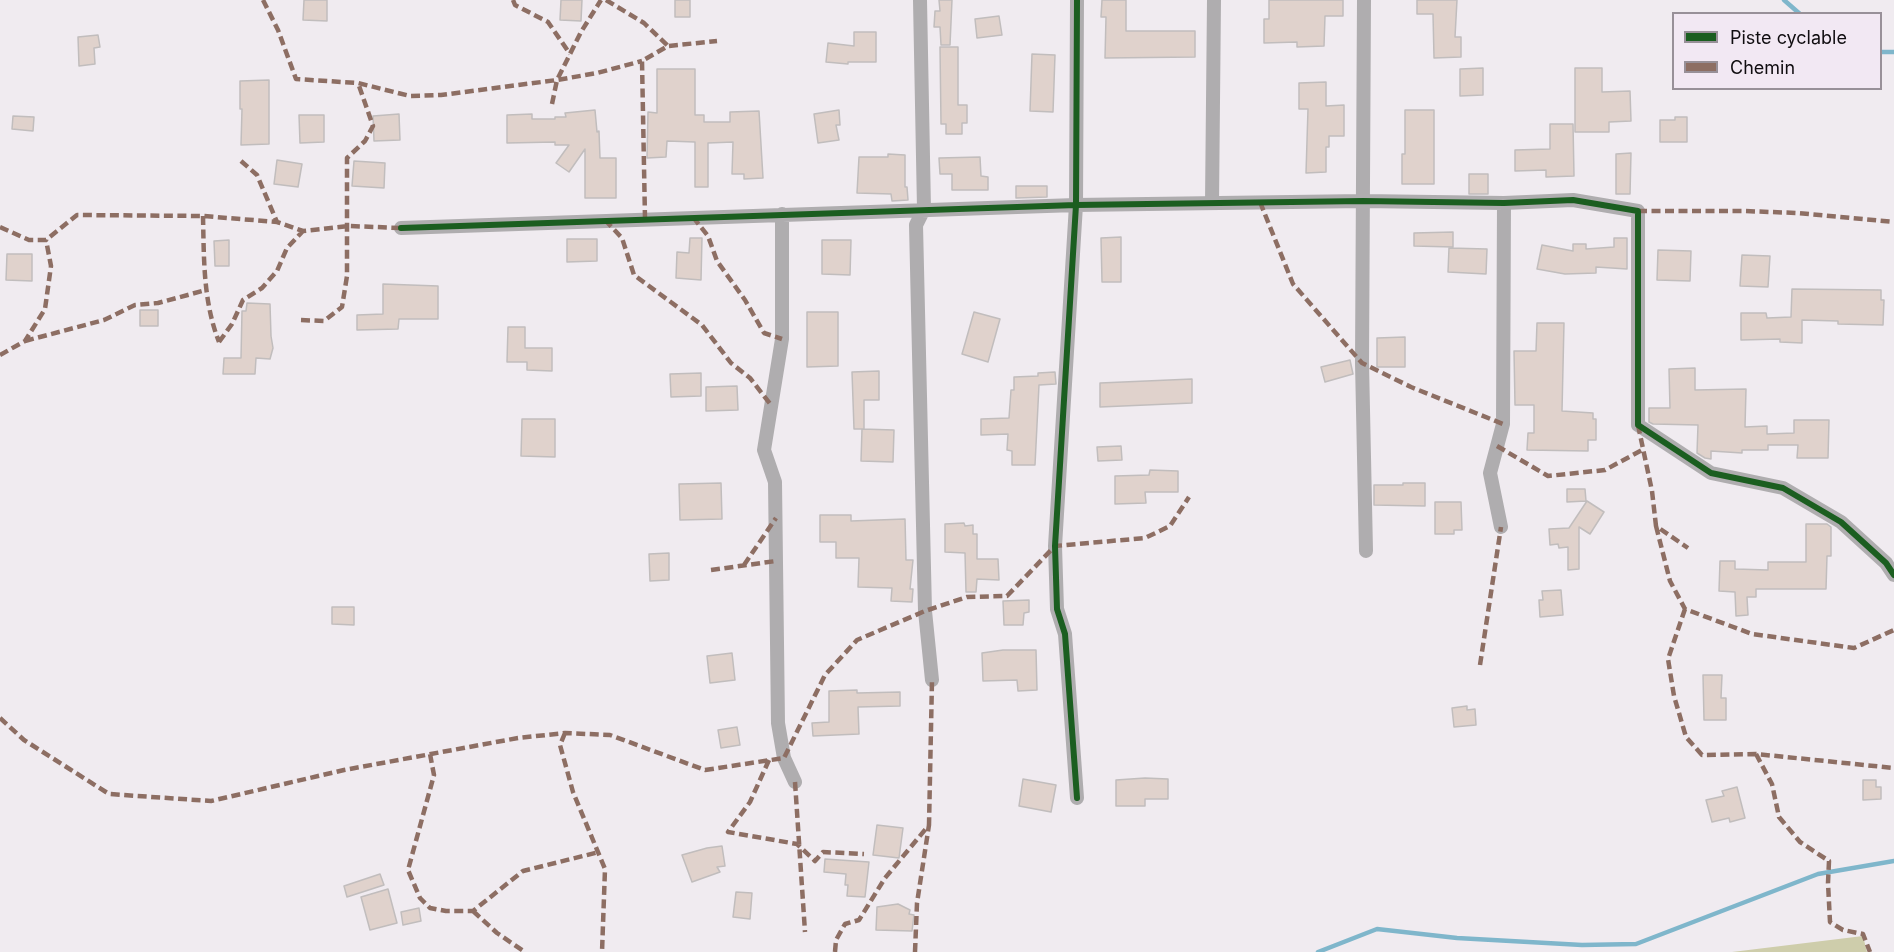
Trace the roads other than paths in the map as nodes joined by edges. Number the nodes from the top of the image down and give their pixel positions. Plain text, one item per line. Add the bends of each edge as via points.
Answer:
1 (920, 0) edge
2 (1077, 0) edge
3 (1214, 0) edge
4 (1364, 0) edge
5 (1363, 201) junction
6 (1212, 203) junction
7 (1504, 203) junction
8 (1076, 205) junction
9 (924, 209) junction
10 (782, 214) junction
11 (401, 228) dead end
12 (1501, 527) dead end
13 (1366, 551) dead end
14 (1894, 575) edge
15 (933, 680) dead end
16 (795, 782) dead end
17 (1077, 798) dead end

1 - 9 street
2 - 8 street
3 - 6 street
4 - 5 street
5 - 6 street
5 - 7 street
5 - 13 street
6 - 8 street
7 - 12 street via 1503,424 1490,473
7 - 14 street via 1574,200 1638,211 1638,425 1712,473 1783,488 1840,522
8 - 9 street
8 - 17 street via 1055,546 1057,609 1065,634
9 - 10 street
9 - 15 street via 916,225 926,611
10 - 11 street
10 - 16 street via 782,339 764,450 775,482 778,723 784,758

